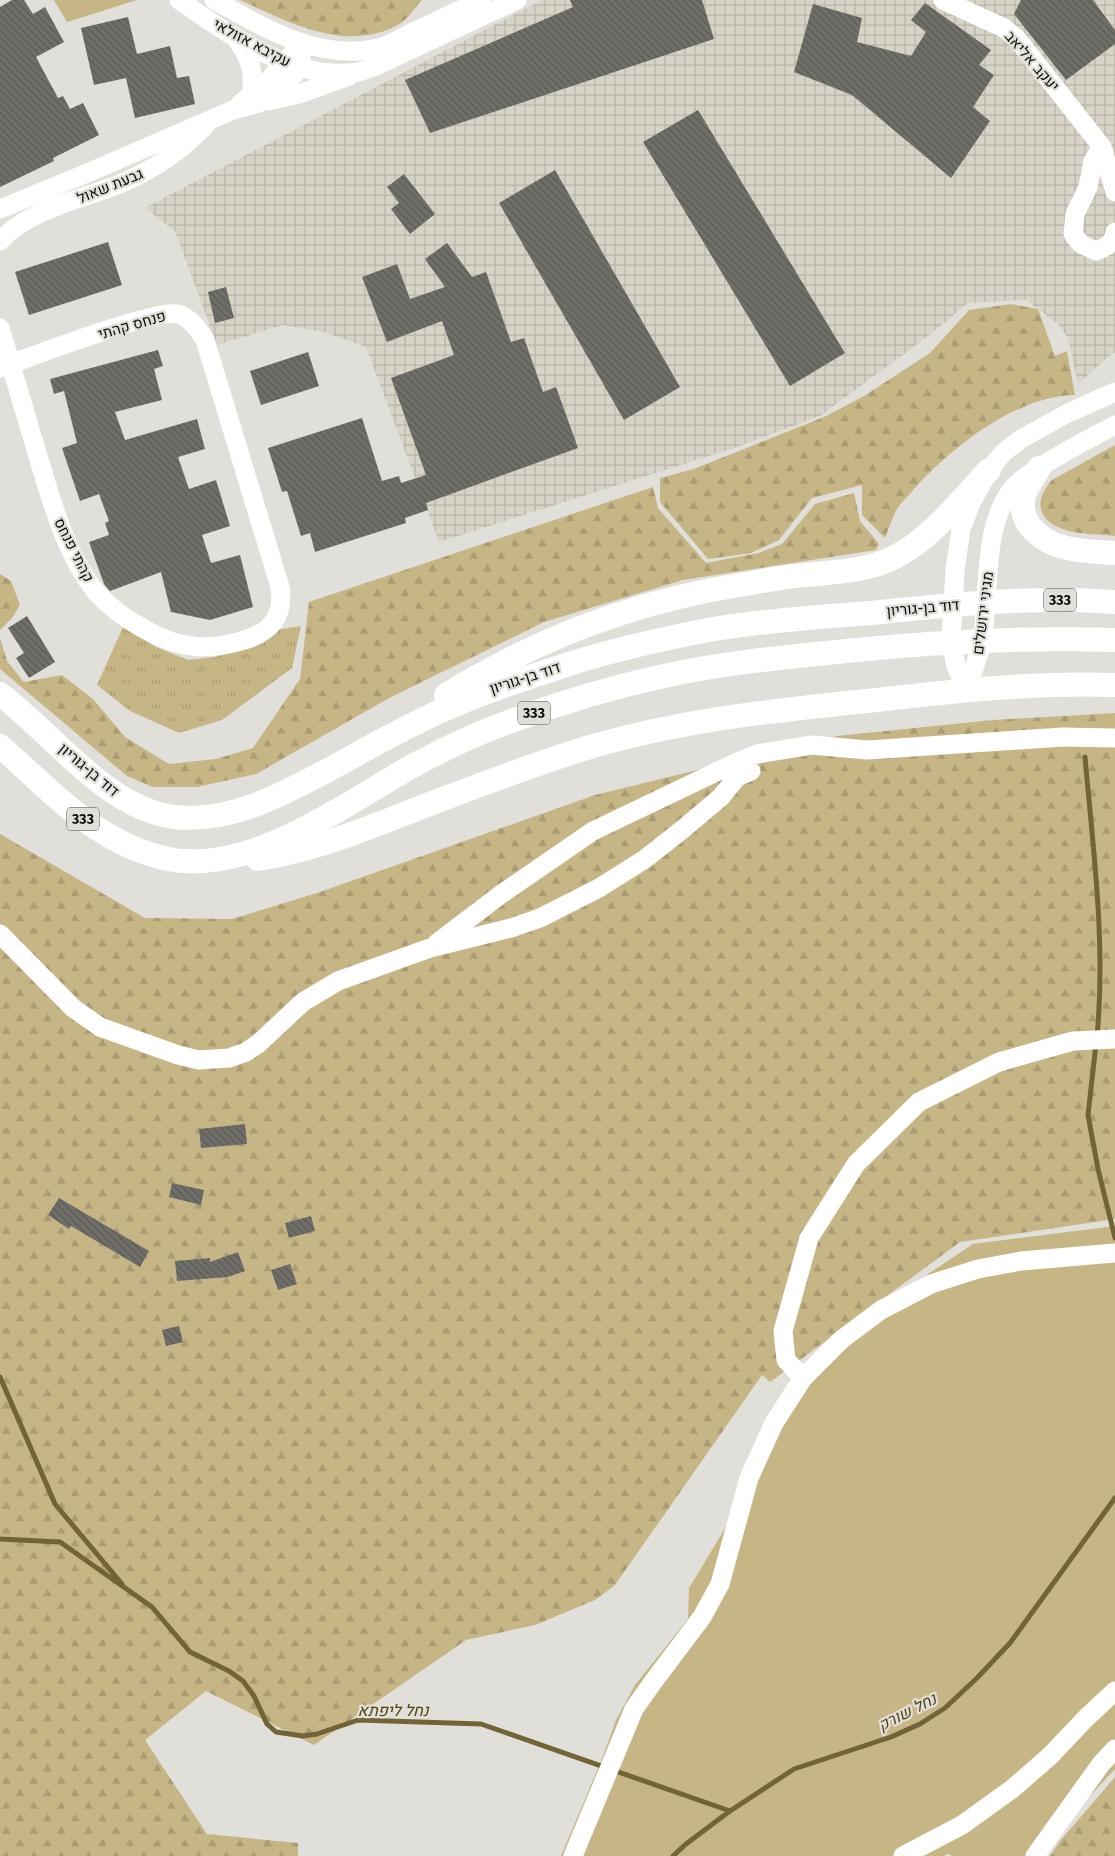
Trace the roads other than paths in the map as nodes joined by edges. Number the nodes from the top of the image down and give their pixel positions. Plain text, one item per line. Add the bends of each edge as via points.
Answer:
1 (179, 0) edge
2 (214, 0) edge
3 (482, 0) edge
4 (517, 0) edge
5 (943, 0) edge
6 (236, 38) junction
7 (302, 44) junction
8 (293, 65) junction
9 (359, 72) junction
10 (255, 99) junction
11 (212, 118) junction
12 (1102, 147) junction
13 (85, 174) junction
14 (1115, 192) edge
15 (72, 201) junction
16 (0, 209) edge
17 (1115, 232) edge
18 (0, 241) edge
19 (0, 328) edge
20 (5, 366) edge
21 (1115, 392) edge
22 (1115, 425) edge
23 (236, 443) joint
24 (1039, 468) junction
25 (989, 470) junction
26 (1115, 553) edge
27 (1115, 602) edge
28 (1115, 640) edge
29 (1115, 685) edge
30 (966, 690) junction
31 (0, 694) edge
32 (1115, 738) edge
33 (0, 746) edge
34 (372, 746) junction
35 (751, 770) dead end
36 (184, 862) junction
37 (0, 934) edge
38 (430, 948) junction
39 (1115, 1039) edge
40 (1115, 1254) edge
41 (803, 1378) junction
42 (1115, 1691) edge
43 (1115, 1749) edge
44 (573, 1856) edge
45 (903, 1856) edge
46 (1035, 1856) edge

1 - 6 street, עקיבא אזולאי
2 - 7 street, עקיבא אזולאי
3 - 7 street via 380,48 349,51
4 - 9 street
5 - 12 street, יעקב אליאב via 1004,28 1018,40
6 - 8 street, עקיבא אזולאי
6 - 10 street via 252,66
7 - 8 street, גבעת שאול
8 - 9 street via 332,73
8 - 10 street, גבעת שאול via 266,83
9 - 10 street via 299,94
10 - 11 street, גבעת שאול
11 - 13 street, גבעת שאול
11 - 15 street, גבעת שאול via 164,162 121,183
12 - 14 street, יעקב אליאב
12 - 17 street via 1093,161 1088,187 1075,214 1073,234 1081,244 1096,251 1106,247
13 - 15 street via 84,190
13 - 16 street, גבעת שאול
15 - 18 street, גבעת שאול via 30,218
19 - 20 street
20 - 23 street, פנחס קהתי via 146,318 178,314 197,328 205,340
20 - 23 street, קהתי פנחס via 60,530 80,569 96,592 125,618 174,643 201,648 228,645 258,635 276,618 282,601
21 - 25 street, מגיני ירושלים via 1021,439
22 - 24 street, מגיני ירושלים
24 - 26 main road via 1024,494 1022,512 1034,531 1043,540 1062,548
24 - 30 street, מגיני ירושלים via 1019,481 999,514 990,547 978,659
25 - 30 street, מגיני ירושלים via 961,529 955,570 951,640 956,666
25 - 34 main road via 933,528 894,558 864,568 725,587 607,617 536,645 460,686
27 - 34 main road, דוד בן-גוריון / 333 via 1006,602 710,630 561,666 484,692
28 - 36 main road, 333 via 1055,638 911,644 731,664 624,685 506,722 456,743 317,822 247,854
29 - 30 main road via 1035,685
30 - 36 main road via 694,722 623,738 542,762 313,848 252,860
31 - 34 main road, דוד בן-גוריון / 333 via 100,783 146,810 174,816 206,818 239,810 290,790
32 - 38 street via 1063,737 867,750 812,745 757,754 593,832 500,895
33 - 36 main road, 333 via 89,824 125,845
35 - 38 street via 736,777 721,796 645,859 599,888 532,921
37 - 38 street via 73,1008 100,1027 200,1060 229,1058 246,1052 303,1002 332,984
39 - 41 street via 1073,1041 999,1062 919,1102 856,1164 809,1238 783,1331 786,1360
40 - 41 street via 1021,1261 978,1269 931,1284 881,1310 841,1340
41 - 44 street via 774,1423 749,1478 720,1584 702,1617 634,1709
42 - 45 street via 1012,1789 962,1825
43 - 46 street

